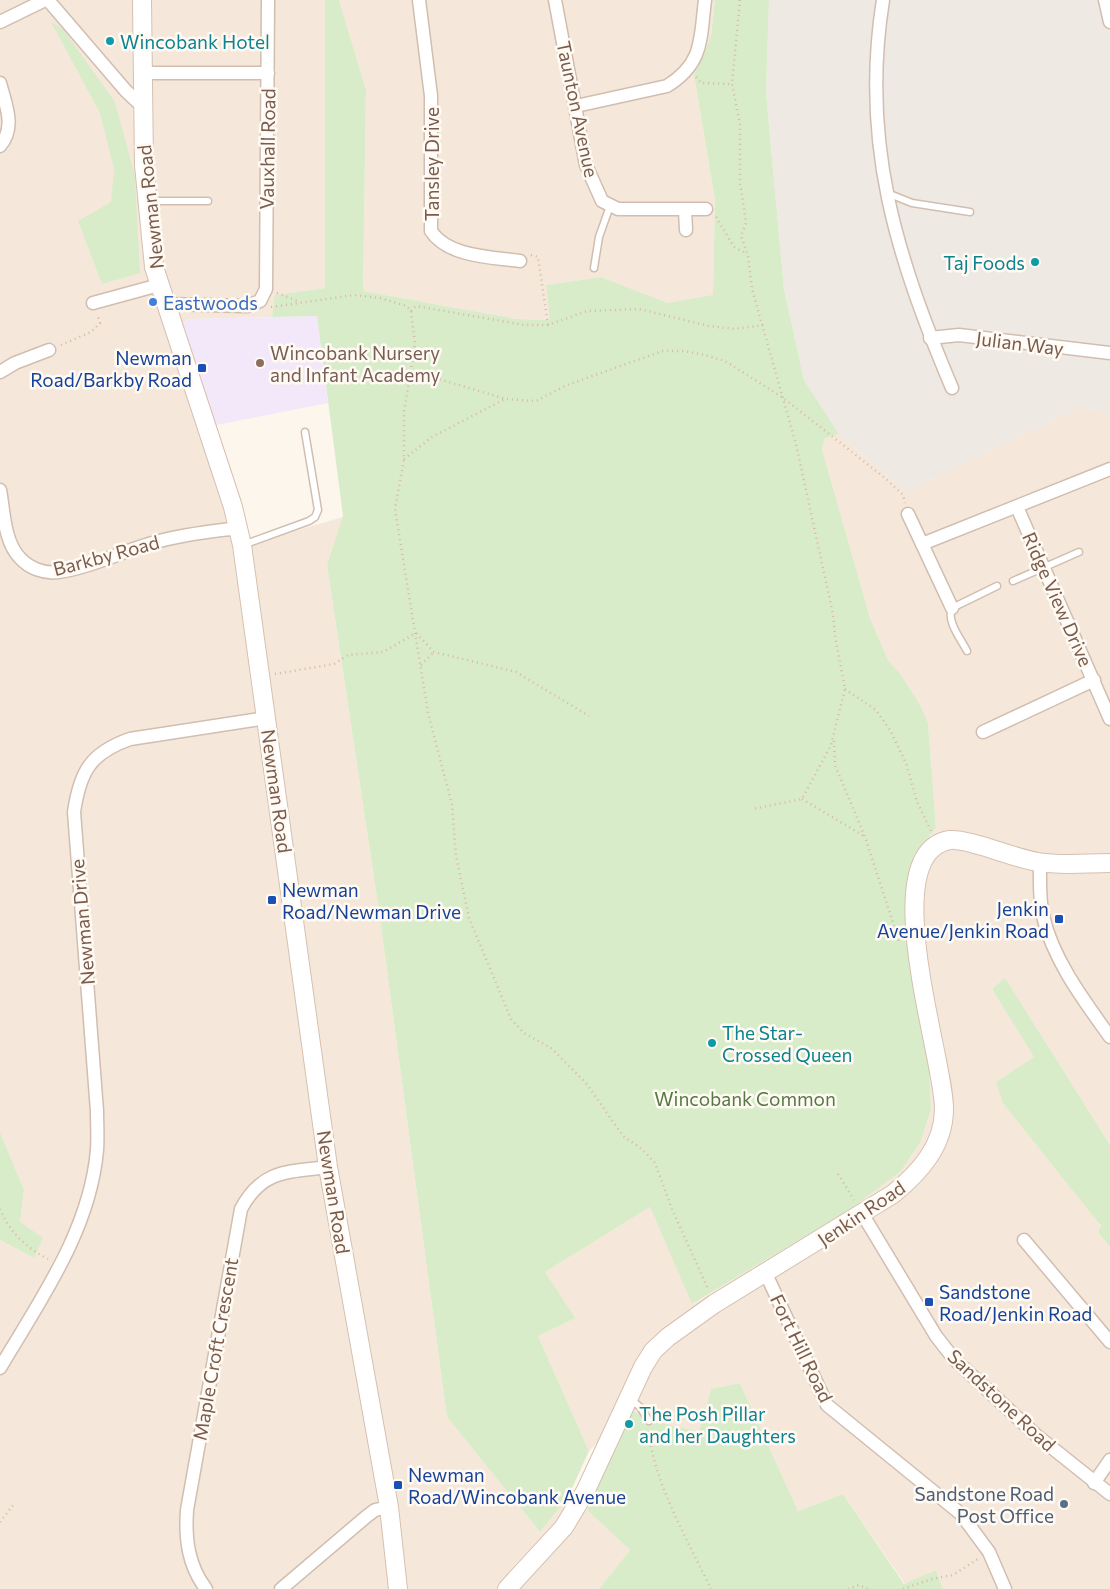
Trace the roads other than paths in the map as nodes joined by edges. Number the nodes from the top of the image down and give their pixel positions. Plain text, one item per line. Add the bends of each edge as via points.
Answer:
1 (46, 0) edge
2 (142, 0) edge
3 (268, 0) edge
4 (419, 0) edge
5 (555, 0) edge
6 (705, 0) edge
7 (883, 0) edge
8 (1105, 0) edge
9 (0, 22) edge
10 (1110, 22) edge
11 (141, 73) junction
12 (268, 73) junction
13 (0, 84) edge
14 (142, 106) junction
15 (576, 106) junction
16 (0, 146) edge
17 (886, 192) junction
18 (147, 201) junction
19 (208, 202) dead end
20 (610, 206) junction
21 (706, 209) road end
22 (685, 210) junction
23 (970, 212) dead end
24 (686, 230) dead end
25 (520, 261) road end
26 (594, 268) dead end
27 (158, 285) junction
28 (93, 303) road end
29 (165, 304) junction
30 (930, 338) junction
31 (49, 350) road end
32 (1110, 353) edge
33 (0, 372) edge
34 (952, 388) dead end
35 (306, 432) dead end
36 (1110, 469) edge
37 (0, 490) edge
38 (1017, 507) junction
39 (908, 514) road end
40 (238, 528) junction
41 (922, 544) junction
42 (242, 545) junction
43 (1079, 552) dead end
44 (1044, 567) junction
45 (1013, 581) dead end
46 (998, 586) dead end
47 (952, 608) junction
48 (966, 651) dead end
49 (1094, 680) junction
50 (267, 718) junction
51 (1110, 719) edge
52 (983, 732) dead end
53 (1040, 862) junction
54 (1110, 863) edge
55 (1110, 1037) edge
56 (328, 1167) junction
57 (863, 1215) junction
58 (1024, 1240) dead end
59 (766, 1274) junction
60 (1110, 1342) edge
61 (0, 1368) edge
62 (628, 1398) junction
63 (649, 1421) road end
64 (1110, 1460) edge
65 (1094, 1483) junction
66 (1110, 1494) edge
67 (388, 1507) junction
68 (206, 1589) edge
69 (280, 1589) edge
70 (398, 1589) edge
71 (507, 1589) edge
72 (1005, 1589) edge

1 - 9 street
1 - 14 street
2 - 11 street, Newman Road
3 - 12 street, Vauxhall Road
4 - 25 street, Tansley Drive via 431,96 431,232 452,250
5 - 15 street, Taunton Avenue
6 - 15 street via 699,47 689,70 667,86
7 - 17 street via 876,40 875,83 879,158
8 - 10 street
11 - 12 street
11 - 14 street, Newman Road
12 - 29 street, Vauxhall Road via 261,296 247,306
13 - 16 street via 10,129
14 - 18 street, Newman Road
15 - 20 street, Taunton Avenue via 586,165 597,193
17 - 23 lane via 912,203
17 - 30 street via 906,274
18 - 19 lane
18 - 27 street, Newman Road
20 - 22 street via 618,209
20 - 26 lane via 599,237
21 - 22 street
22 - 24 street
27 - 28 street
27 - 29 street, Newman Road
29 - 40 street, Newman Road
30 - 32 street, Julian Way via 959,335
30 - 34 street
31 - 33 street
35 - 42 lane via 318,510 315,517
36 - 38 street, Ridge View Drive
37 - 40 street, Barkby Road via 10,543 19,558 44,572 76,567 170,538
38 - 41 street, Ridge View Drive
38 - 44 street, Ridge View Drive
39 - 41 street
40 - 42 street, Newman Road
41 - 47 street
42 - 50 street, Newman Road
43 - 44 lane
44 - 45 lane
44 - 49 street, Ridge View Drive
46 - 47 lane
47 - 48 lane via 950,619
49 - 51 street, Ridge View Drive
49 - 52 street
50 - 56 street, Newman Road
50 - 61 street, Newman Drive via 130,739 110,746 84,771 74,812 97,1111 97,1149 80,1221 60,1265
53 - 54 street
53 - 55 street via 1043,916 1050,936 1079,990
53 - 57 street, Jenkin Road via 951,840 937,844 921,864 915,904 918,954 942,1090 942,1126 928,1159 912,1179
56 - 67 street, Newman Road
56 - 68 street, Maple Croft Crescent via 278,1174 266,1179 254,1188 241,1209 187,1510 188,1552
57 - 59 street, Jenkin Road
57 - 65 street, Sandstone Road via 936,1336 954,1358 1036,1435
58 - 60 street
59 - 62 street, Jenkin Road via 714,1304 653,1351
59 - 72 street, Fort Hill Road via 828,1405 960,1514 990,1552
62 - 63 lane via 640,1407
62 - 71 street, Jenkin Road via 585,1492 564,1527
64 - 65 street
65 - 66 street, Sandstone Road
67 - 69 street via 366,1516
67 - 70 street, Newman Road

